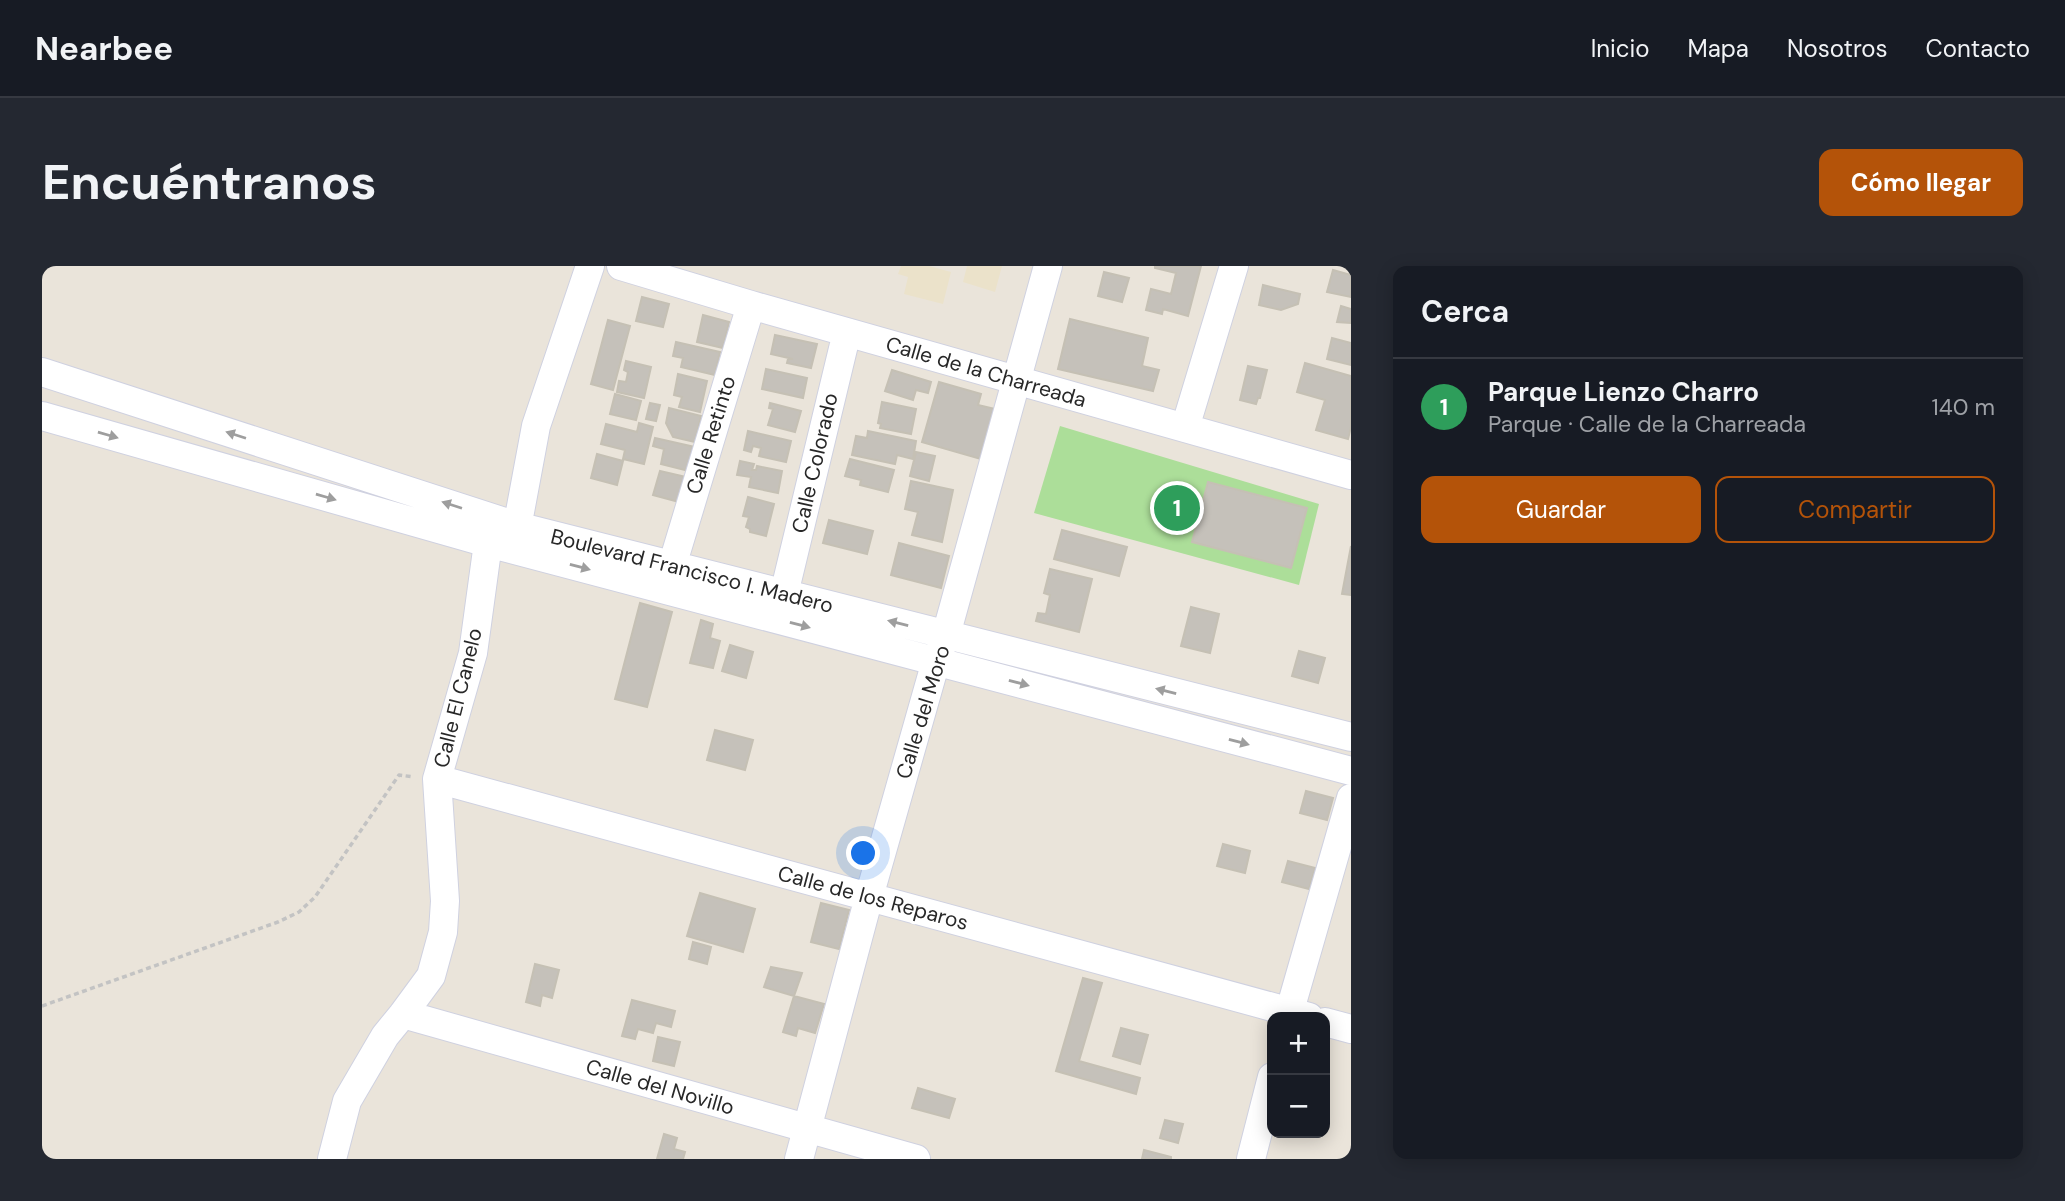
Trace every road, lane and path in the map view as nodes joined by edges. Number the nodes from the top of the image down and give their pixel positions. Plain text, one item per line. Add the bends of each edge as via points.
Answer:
1 (590, 266) edge
2 (621, 266) edge
3 (1048, 266) edge
4 (1234, 266) edge
5 (751, 305) junction
6 (846, 332) junction
7 (42, 372) edge
8 (1015, 380) junction
9 (42, 416) edge
10 (1185, 428) junction
11 (1351, 475) edge
12 (506, 540) junction
13 (672, 566) junction
14 (784, 594) junction
15 (941, 648) junction
16 (1351, 737) edge
17 (1351, 771) edge
18 (437, 779) junction
19 (1351, 798) edge
20 (869, 897) junction
21 (42, 1006) edge
22 (1284, 1012) edge
23 (1296, 1012) edge
24 (403, 1014) junction
25 (1330, 1024) edge
26 (1351, 1030) edge
27 (1267, 1097) edge
28 (808, 1129) junction
29 (332, 1159) edge
30 (799, 1159) edge
31 (916, 1159) edge
32 (1251, 1159) edge

1 - 12 street, Calle El Canelo via 536,426
2 - 5 street, Calle de la Charreada
3 - 8 street, Calle del Moro
4 - 10 street
5 - 6 street, Calle de la Charreada
5 - 13 street, Calle Retinto
6 - 8 street, Calle de la Charreada
6 - 14 street, Calle Colorado
12 -> 7 street, Boulevard Francisco I. Madero
8 - 10 street, Calle de la Charreada
8 - 15 street, Calle del Moro
9 -> 12 street, Boulevard Francisco I. Madero
10 - 11 street, Calle de la Charreada
12 - 13 street, Boulevard Francisco I. Madero
12 -> 15 street, Boulevard Francisco I. Madero
12 - 18 street, Calle El Canelo
13 - 14 street, Boulevard Francisco I. Madero
15 -> 14 street, Boulevard Francisco I. Madero
16 -> 15 street, Boulevard Francisco I. Madero
15 -> 17 street, Boulevard Francisco I. Madero
15 - 20 street, Calle del Moro
18 - 20 street, Calle de los Reparos
18 - 21 path via 399,775 315,897 299,912
18 - 24 street, Calle El Canelo via 443,932 431,976
19 - 23 street
20 - 22 street, Calle de los Reparos
20 - 28 street, Calle del Moro
24 - 28 street, Calle del Novillo
24 - 29 street, Calle El Canelo via 347,1101
25 - 26 street
27 - 32 street
28 - 30 street, Calle del Moro
28 - 31 street, Calle del Novillo

